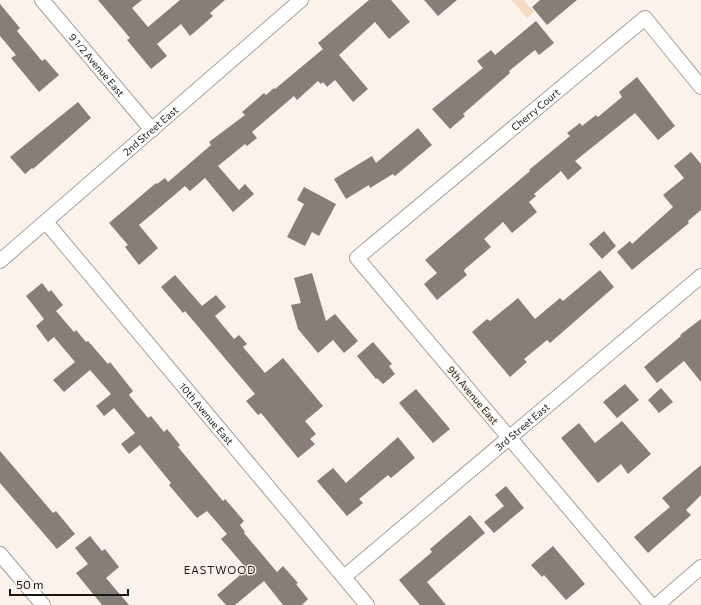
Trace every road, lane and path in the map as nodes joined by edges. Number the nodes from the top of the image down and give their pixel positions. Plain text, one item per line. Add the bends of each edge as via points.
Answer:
1 (42, 0) edge
2 (302, 0) edge
3 (701, 86) edge
4 (152, 130) junction
5 (46, 222) junction
6 (357, 258) joint
7 (0, 261) edge
8 (701, 276) edge
9 (509, 437) junction
10 (0, 554) edge
11 (701, 567) edge
12 (344, 577) junction
13 (43, 605) edge
14 (367, 605) edge
15 (651, 605) edge
16 (657, 605) edge

1 - 4 street, 9 1/2 Avenue East
2 - 4 street, 2nd Street East
3 - 6 street, Cherry Court via 645,18
4 - 5 street, 2nd Street East
5 - 7 street, 2nd Street East
5 - 12 street, 10th Avenue East
6 - 9 street, 9th Avenue East
8 - 9 street, 3rd Street East
9 - 12 street, 3rd Street East
9 - 15 street, 9th Avenue East
10 - 13 street
11 - 16 street
12 - 14 street, 10th Avenue East

